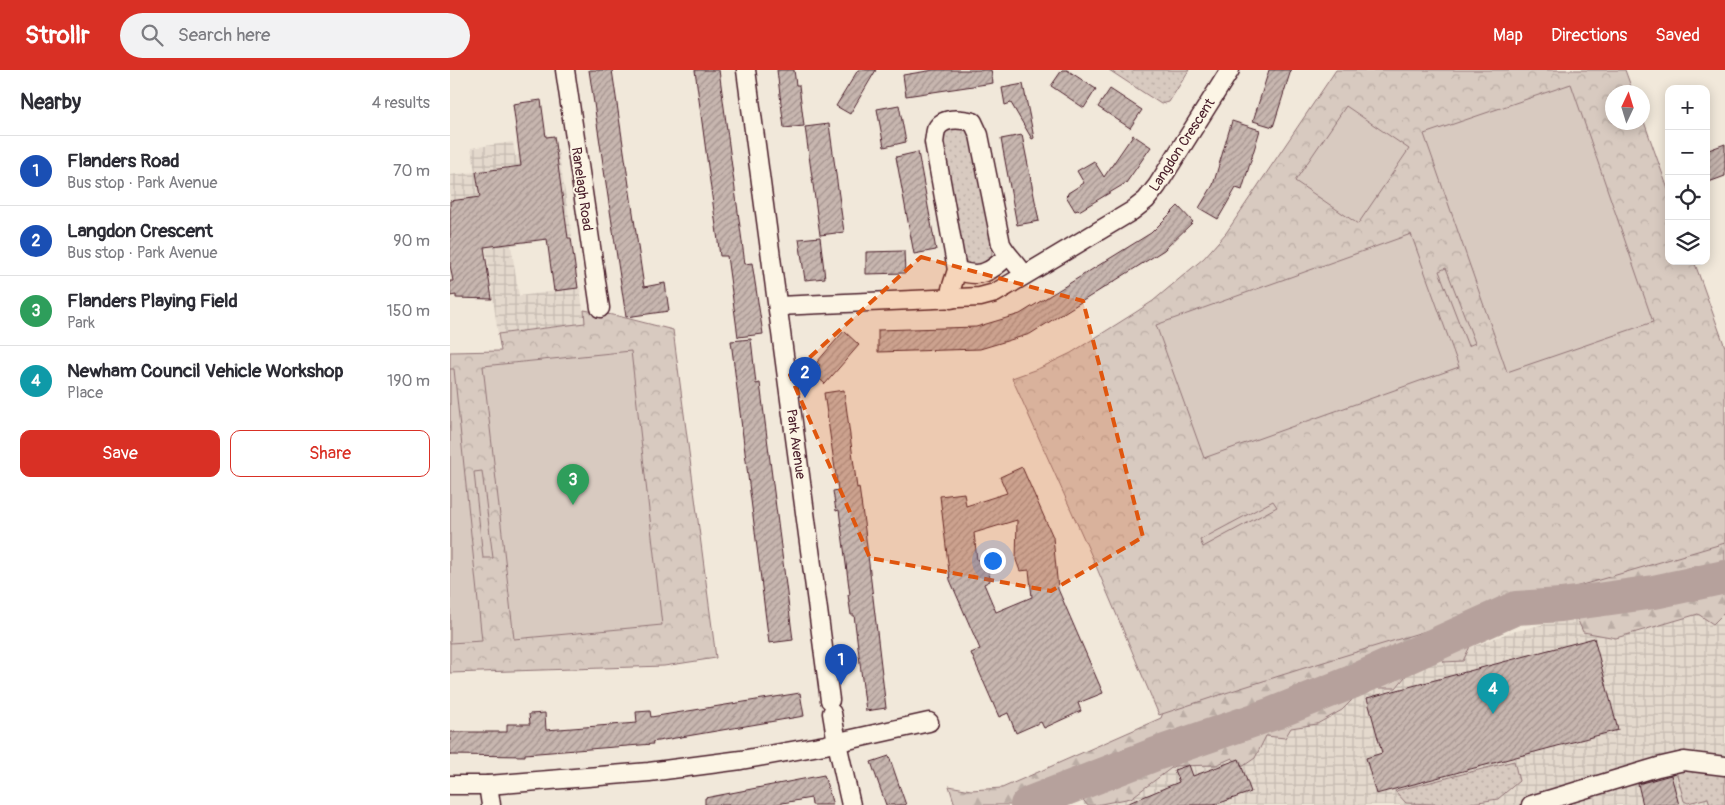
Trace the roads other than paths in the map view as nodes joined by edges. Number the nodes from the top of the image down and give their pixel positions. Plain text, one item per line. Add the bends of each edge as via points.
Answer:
1 (565, 70) edge
2 (746, 70) edge
3 (1230, 70) edge
4 (1007, 256) junction
5 (957, 270) junction
6 (1024, 274) junction
7 (952, 298) junction
8 (778, 306) junction
9 (600, 308) dead end
10 (929, 722) dead end
11 (837, 743) junction
12 (1725, 766) edge
13 (450, 785) edge
14 (488, 785) junction
15 (491, 805) edge
16 (851, 805) edge
17 (1531, 805) edge

1 - 9 street, Ranelagh Road
2 - 8 street, Park Avenue
3 - 6 street, Langdon Crescent via 1146,200
4 - 5 street via 996,267 978,275
4 - 5 street via 1001,244 979,135 973,122 959,118 945,121 936,129 934,142
4 - 6 street
5 - 7 street via 951,289
6 - 7 street, Langdon Crescent via 995,293
7 - 8 street, Langdon Crescent
8 - 11 street, Park Avenue
10 - 11 street
11 - 14 street via 649,772
11 - 16 street, Park Avenue
12 - 17 street via 1684,761 1658,766
13 - 14 street
14 - 15 street

